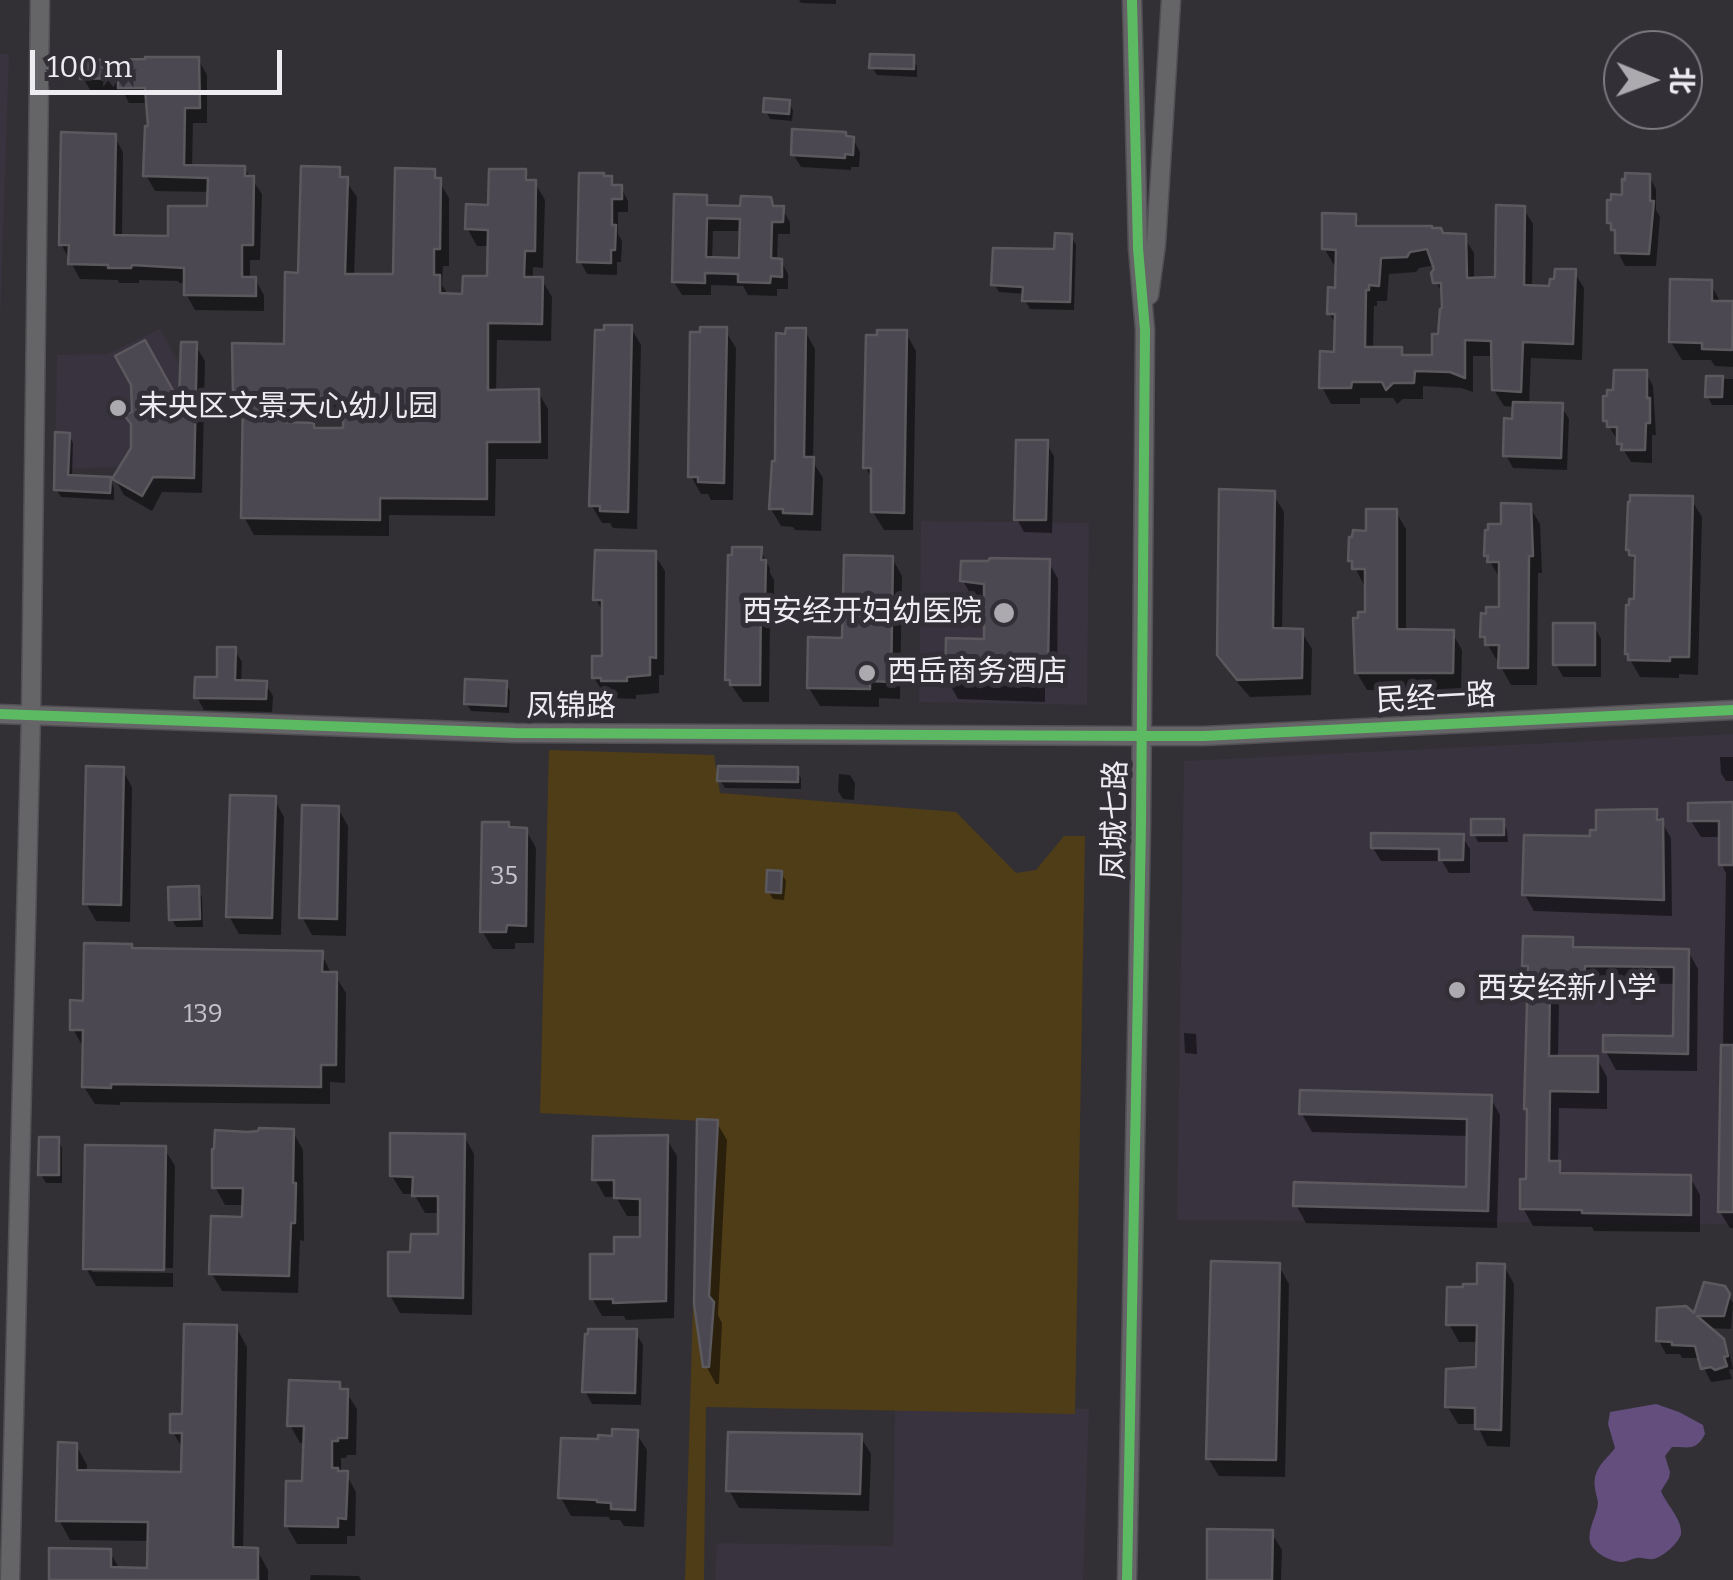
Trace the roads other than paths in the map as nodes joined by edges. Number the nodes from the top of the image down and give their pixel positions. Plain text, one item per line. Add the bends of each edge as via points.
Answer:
1 (40, 0) edge
2 (1132, 0) edge
3 (1171, 0) edge
4 (1144, 330) junction
5 (1733, 710) edge
6 (0, 714) edge
7 (31, 714) junction
8 (1142, 736) junction
9 (10, 1580) edge
10 (1127, 1580) edge

1 - 7 street
2 - 4 street, 凤城七路
3 - 4 street, 凤城七路
4 - 8 street, 凤城七路
5 - 8 street, 民经一路
6 - 7 street, 凤锦路
7 - 8 street, 凤锦路 via 515,733
7 - 9 street
8 - 10 street, 凤城七路

